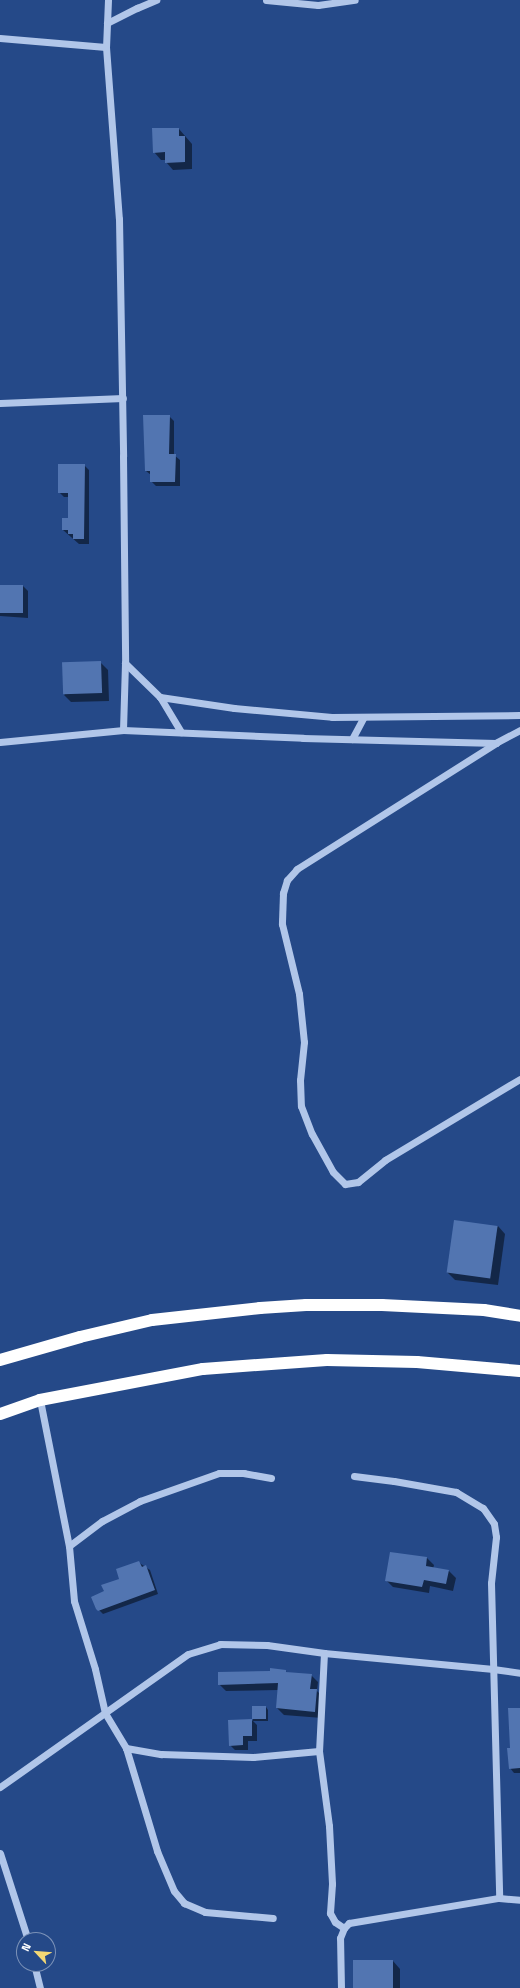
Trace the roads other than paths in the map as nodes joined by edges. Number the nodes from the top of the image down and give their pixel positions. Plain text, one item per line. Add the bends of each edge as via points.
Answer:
1 (108, 0) edge
2 (156, 0) edge
3 (266, 0) edge
4 (355, 0) edge
5 (107, 23) junction
6 (0, 38) edge
7 (106, 47) junction
8 (123, 398) junction
9 (0, 403) edge
10 (125, 663) junction
11 (160, 698) junction
12 (520, 715) edge
13 (363, 718) junction
14 (123, 730) junction
15 (520, 730) edge
16 (181, 732) junction
17 (352, 739) junction
18 (0, 742) edge
19 (496, 743) junction
20 (520, 1079) edge
21 (520, 1316) edge
22 (0, 1360) edge
23 (520, 1371) edge
24 (40, 1400) junction
25 (0, 1414) edge
26 (354, 1476) dead end
27 (272, 1478) dead end
28 (69, 1546) junction
29 (324, 1653) junction
30 (493, 1669) junction
31 (520, 1673) edge
32 (105, 1713) junction
33 (126, 1748) junction
34 (319, 1751) junction
35 (0, 1787) edge
36 (0, 1853) edge
37 (499, 1898) junction
38 (520, 1900) edge
39 (273, 1918) dead end
40 (344, 1928) junction
41 (25, 1932) edge
42 (36, 1972) edge
43 (40, 1988) edge
44 (341, 1988) edge

1 - 5 street
2 - 5 street
3 - 4 street via 318,5
5 - 7 street
6 - 7 street
7 - 8 street via 120,220
8 - 9 street
8 - 10 street
10 - 11 street
10 - 14 street
11 - 13 street via 332,717
11 - 16 street
12 - 13 street
13 - 17 street
14 - 16 street
14 - 18 street
15 - 19 street
16 - 17 street
17 - 19 street
19 - 20 street via 297,869 287,880 282,924 299,994 304,1042 300,1080 302,1106 312,1134 333,1172 345,1184 358,1182 385,1160
21 - 22 highway via 484,1310 382,1304 260,1308 152,1320 80,1336
23 - 24 highway via 417,1362 327,1360 203,1369
24 - 25 highway
24 - 28 street
26 - 30 street via 456,1492 483,1508 494,1524 496,1537 491,1583
27 - 28 street via 244,1473 219,1473 140,1501 102,1521
28 - 32 street via 74,1601 95,1669
29 - 30 street
29 - 32 street via 267,1645 220,1644 188,1654
29 - 34 street
30 - 31 street
30 - 37 street
32 - 33 street
32 - 35 street
33 - 34 street via 161,1754 253,1757
33 - 39 street via 156,1851 174,1891 184,1903 205,1912
34 - 40 street via 329,1826 332,1884 330,1913 335,1922
36 - 41 street
37 - 38 street
37 - 40 street via 350,1923
40 - 44 street via 340,1938
42 - 43 street

